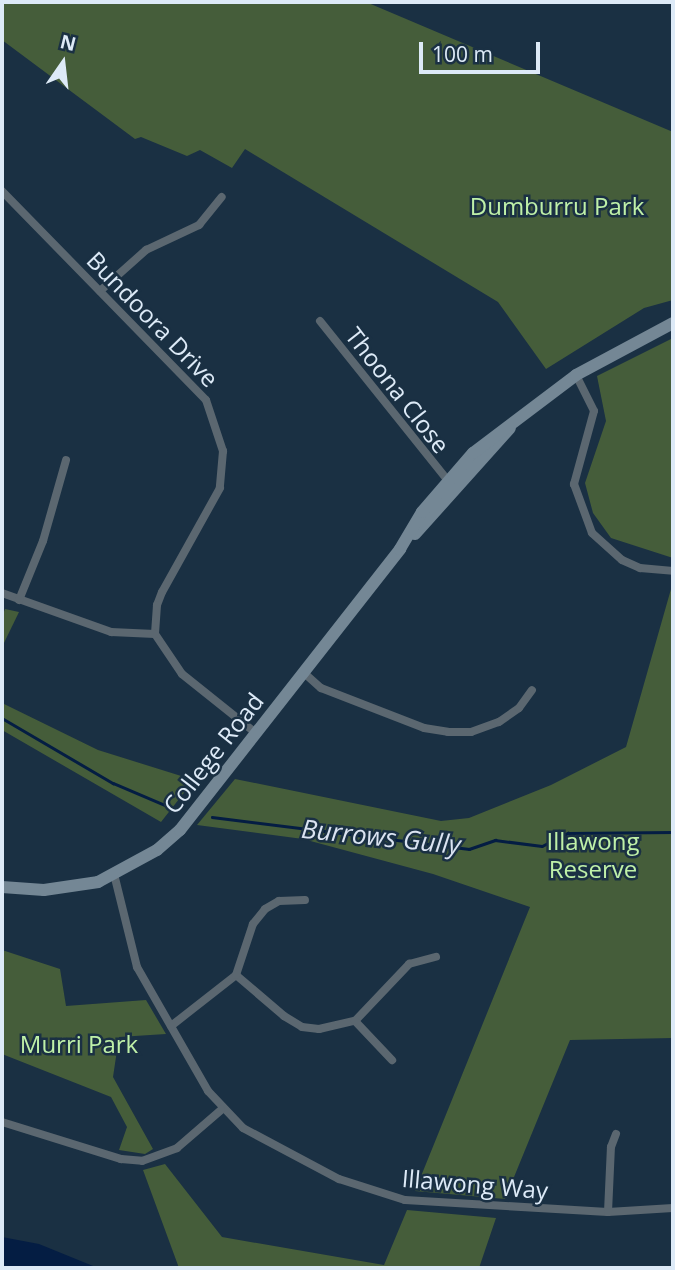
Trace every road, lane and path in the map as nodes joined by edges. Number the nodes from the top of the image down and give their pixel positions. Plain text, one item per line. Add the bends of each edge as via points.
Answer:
1 (2, 191) edge
2 (222, 197) dead end
3 (100, 291) junction
4 (320, 321) dead end
5 (673, 323) edge
6 (576, 375) junction
7 (66, 460) dead end
8 (451, 484) junction
9 (673, 572) edge
10 (2, 593) edge
11 (19, 600) junction
12 (155, 634) junction
13 (303, 672) junction
14 (532, 690) dead end
15 (256, 733) junction
16 (114, 874) junction
17 (2, 887) edge
18 (305, 900) dead end
19 (436, 957) dead end
20 (236, 975) junction
21 (355, 1021) junction
22 (171, 1027) junction
23 (393, 1060) dead end
24 (221, 1110) junction
25 (2, 1122) edge
26 (616, 1134) dead end
27 (673, 1208) edge
28 (608, 1212) junction

1 - 3 street, Bundoora Drive
2 - 3 street via 199,225 139,254
3 - 12 street, Bundoora Drive via 206,400 223,452 217,494 156,605
4 - 8 street, Thoona Close
5 - 6 main road, College Road
6 - 8 main road, College Road via 494,433
6 - 9 street via 594,411 574,484 592,533 622,560 640,568
7 - 11 street via 43,541
8 - 13 main road, College Road
10 - 11 street
11 - 12 street via 111,632
12 - 15 street via 182,674
13 - 14 street via 321,688 424,728 448,732 471,732 499,722 519,708
13 - 15 main road, College Road
15 - 16 main road, College Road via 180,830 135,866
16 - 17 main road, College Road via 74,887
16 - 22 street, Illawong Way via 137,967
18 - 20 street via 279,901 265,909 253,925
19 - 21 street via 409,964
20 - 21 street via 302,1027 337,1027
20 - 22 street via 217,995
21 - 23 street
22 - 24 street, Illawong Way
24 - 25 street via 177,1148 142,1161
24 - 28 street, Illawong Way via 301,1161 373,1192 443,1205
26 - 28 street via 611,1147
27 - 28 street, Illawong Way

